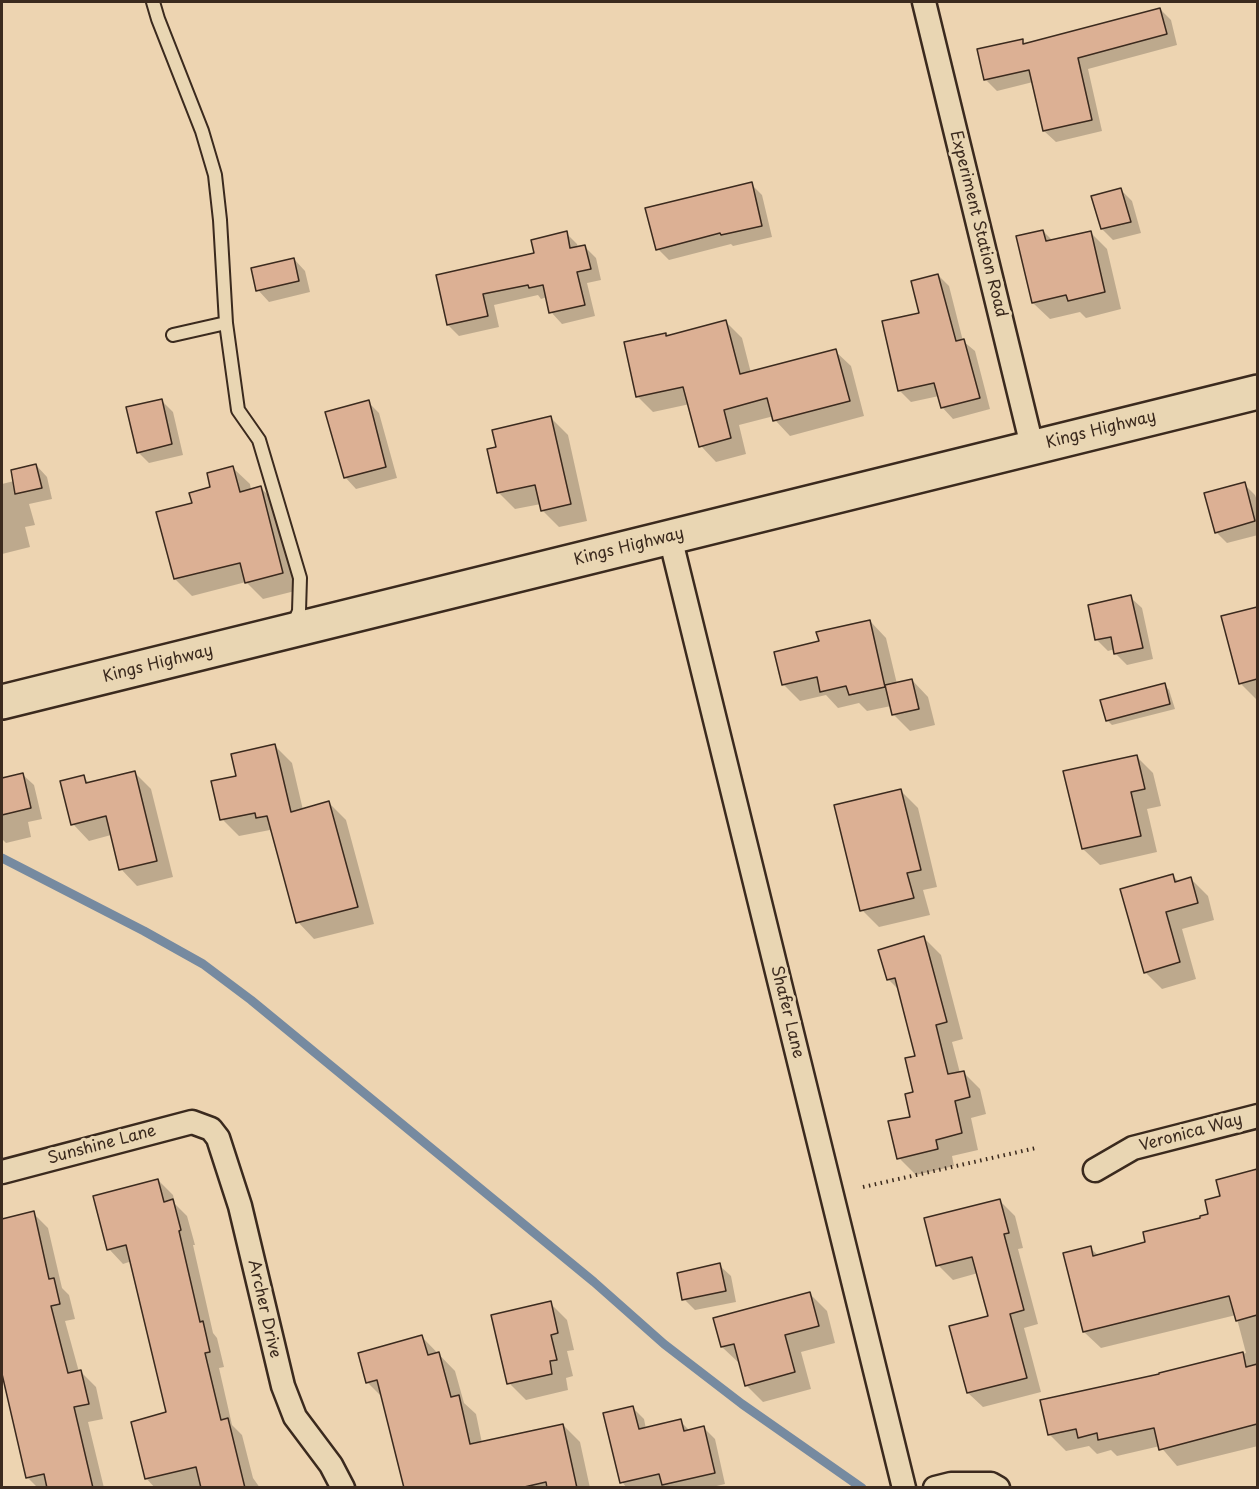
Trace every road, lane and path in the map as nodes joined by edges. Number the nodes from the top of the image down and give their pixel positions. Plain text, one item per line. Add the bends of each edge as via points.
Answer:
1 (153, 2) edge
2 (924, 2) edge
3 (226, 323) junction
4 (173, 335) dead end
5 (1257, 392) edge
6 (1032, 446) junction
7 (670, 537) junction
8 (292, 630) junction
9 (2, 702) edge
10 (1257, 1116) edge
11 (203, 1124) joint
12 (1036, 1148) dead end
13 (1095, 1170) dead end
14 (2, 1172) edge
15 (863, 1187) dead end
16 (343, 1488) edge
17 (904, 1488) edge
18 (935, 1488) edge
19 (998, 1488) edge

1 - 3 lane via 215,176
2 - 6 street, Experiment Station Road
3 - 4 lane
3 - 8 lane via 238,410 259,440 300,578 299,611
5 - 6 street, Kings Highway
6 - 7 street, Kings Highway
7 - 8 street, Kings Highway
7 - 17 street, Shafer Lane
8 - 9 street, Kings Highway
10 - 13 street, Veronica Way via 1133,1148
11 - 14 street, Sunshine Lane via 192,1122
11 - 16 street, Archer Drive via 218,1138 240,1206 283,1386 295,1417 331,1464
12 - 15 path
18 - 19 street via 951,1484 991,1484

